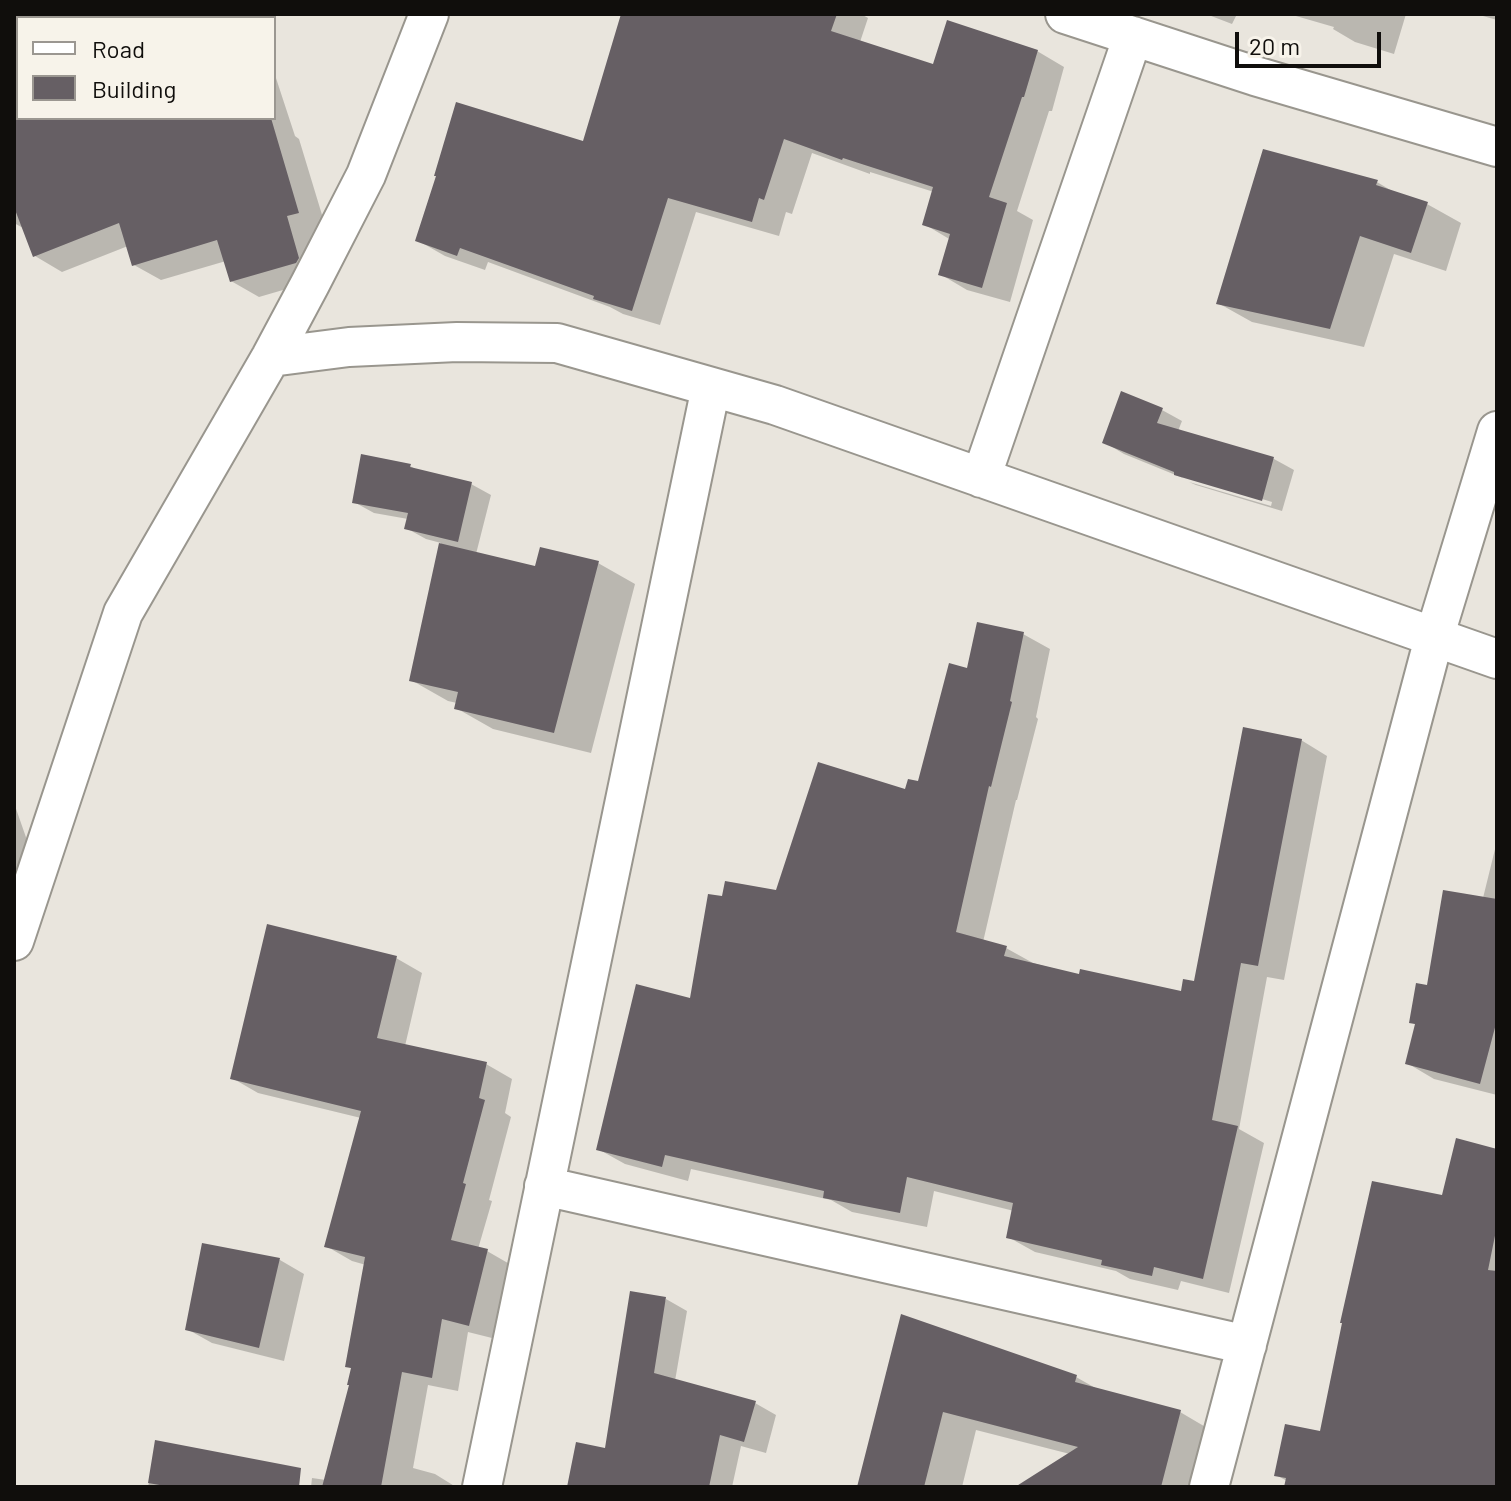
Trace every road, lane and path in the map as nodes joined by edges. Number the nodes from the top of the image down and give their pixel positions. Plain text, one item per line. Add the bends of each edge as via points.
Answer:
1 (428, 14) edge
2 (1065, 14) edge
3 (1133, 36) junction
4 (1497, 147) edge
5 (271, 357) junction
6 (711, 387) junction
7 (1497, 431) edge
8 (981, 478) junction
9 (1434, 638) junction
10 (1497, 659) edge
11 (14, 941) edge
12 (544, 1186) junction
13 (1247, 1345) junction
14 (482, 1487) edge
15 (1209, 1487) edge

1 - 5 street via 366,175
2 - 3 street
3 - 4 street
3 - 8 street
5 - 6 street via 349,347 557,343
5 - 11 street via 123,613
6 - 8 street
6 - 12 street
7 - 9 street
8 - 9 street
9 - 10 street
9 - 13 street
12 - 13 street
12 - 14 street
13 - 15 street

